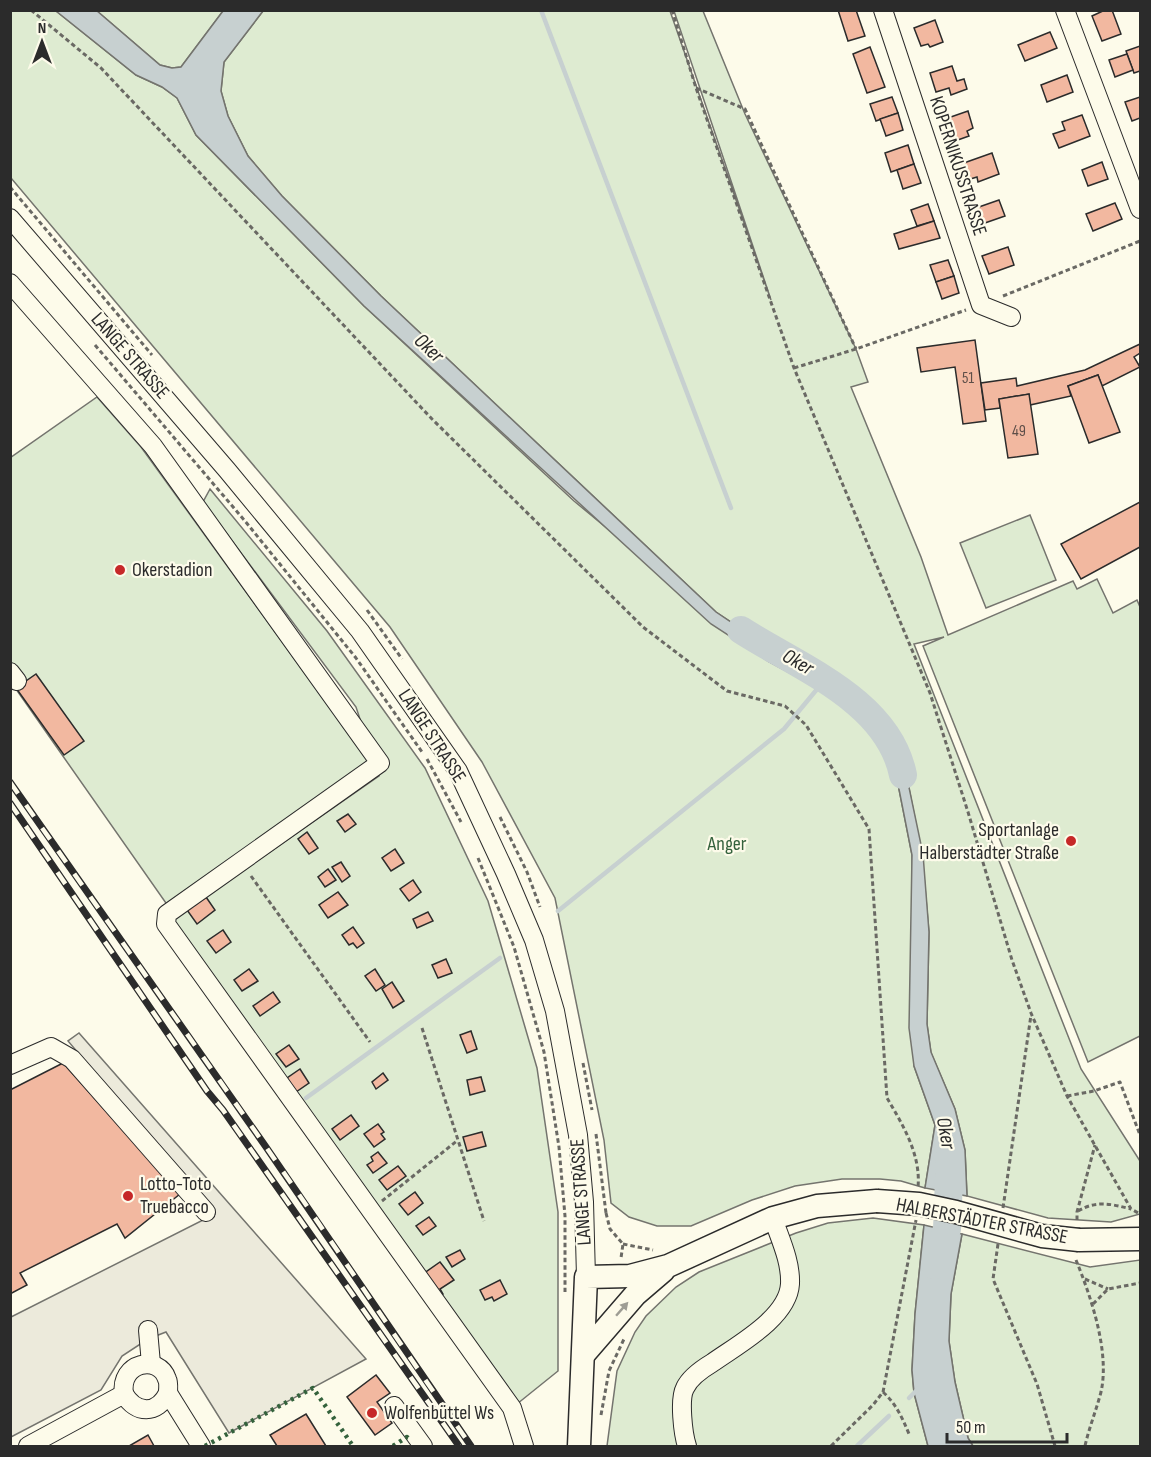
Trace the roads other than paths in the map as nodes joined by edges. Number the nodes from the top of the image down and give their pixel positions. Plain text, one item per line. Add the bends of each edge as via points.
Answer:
1 (883, 10) edge
2 (1065, 10) edge
3 (1140, 209) edge
4 (10, 218) edge
5 (10, 283) edge
6 (1011, 317) dead end
7 (10, 1065) edge
8 (206, 1212) dead end
9 (773, 1218) junction
10 (1140, 1239) edge
11 (668, 1266) junction
12 (586, 1277) junction
13 (148, 1330) dead end
14 (584, 1354) junction
15 (151, 1364) junction
16 (168, 1393) junction
17 (124, 1394) junction
18 (394, 1406) dead end
19 (28, 1446) edge
20 (201, 1446) edge
21 (423, 1446) edge
22 (524, 1446) edge
23 (579, 1446) edge
24 (687, 1446) edge

1 - 6 street, KOPERNIKUSSTRASSE via 981,305
2 - 3 street
4 - 12 street, LANGE STRASSE via 360,631 458,771 534,940 555,1011 578,1135
5 - 22 street via 153,446 380,764 167,914 166,924 512,1408
7 - 8 street via 51,1047 72,1059
9 - 10 main road, HALBERSTÄDTER STRASSE, bridge via 817,1206 877,1201 919,1204 1042,1236
9 - 11 main road, HALBERSTÄDTER STRASSE
9 - 24 street via 787,1256 790,1284 786,1301 770,1320 697,1373 684,1388
11 - 12 main road, HALBERSTÄDTER STRASSE via 630,1276
14 -> 11 main road via 624,1306
12 - 14 main road, LANGE STRASSE
13 - 15 street
14 - 23 main road, LANGE STRASSE
15 - 16 street via 162,1370 168,1380
15 - 17 street via 130,1370 125,1377
16 - 17 street via 155,1408 145,1410 135,1407
16 - 20 street
17 - 19 street
18 - 21 street

